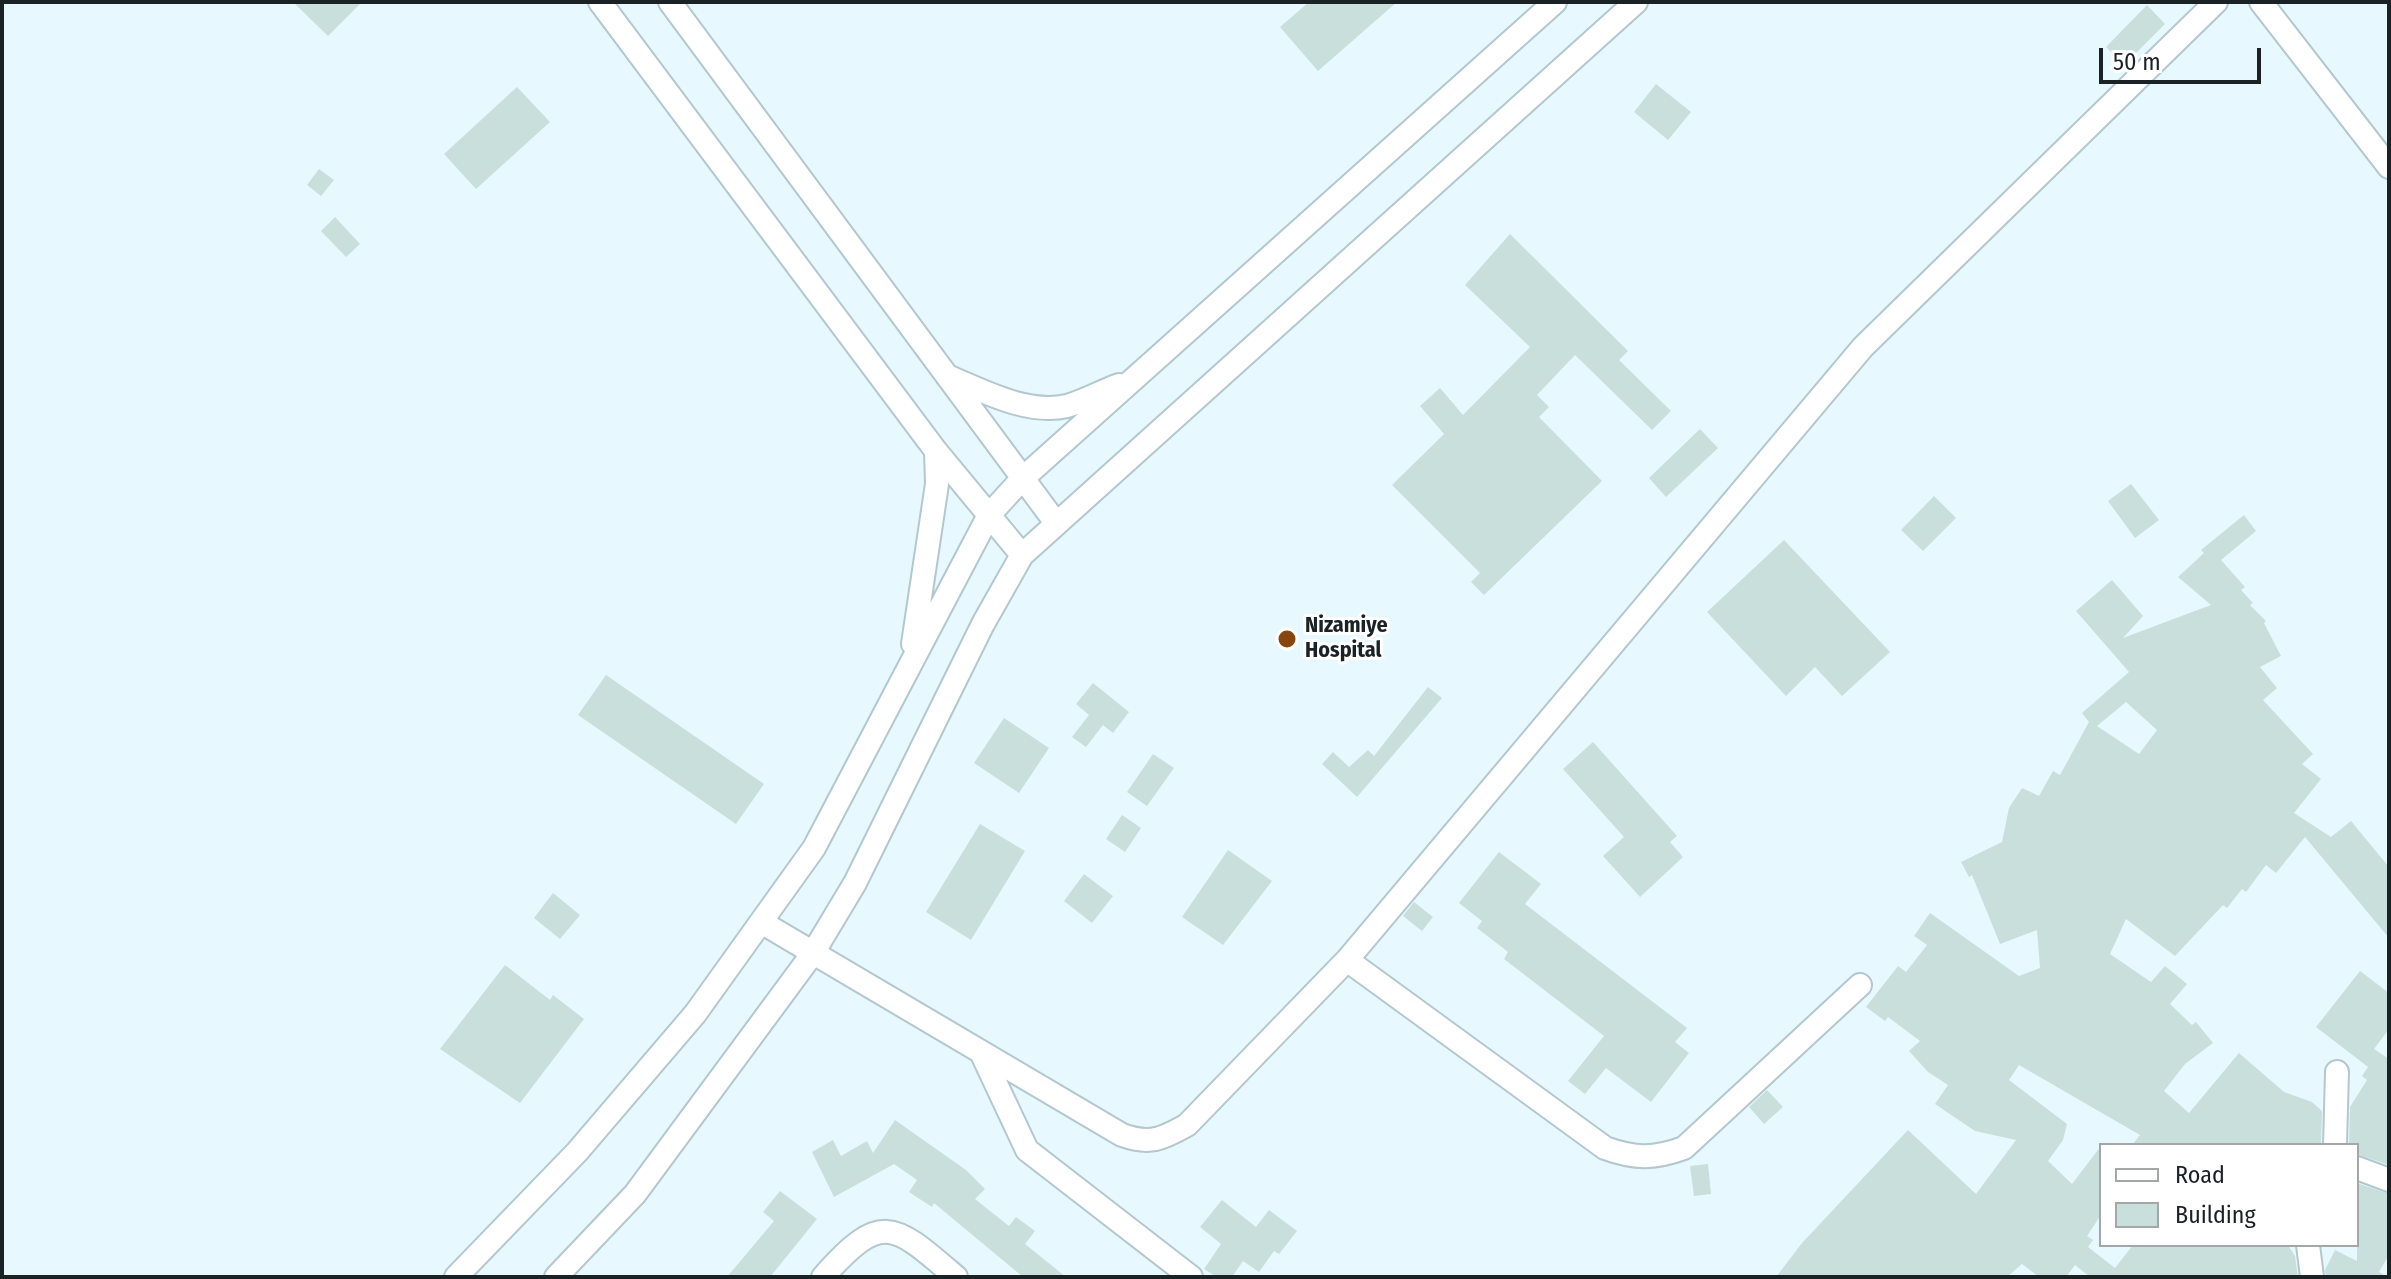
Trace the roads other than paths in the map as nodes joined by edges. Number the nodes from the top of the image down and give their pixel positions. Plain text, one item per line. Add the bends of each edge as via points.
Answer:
1 (600, 2) edge
2 (670, 2) edge
3 (1555, 2) edge
4 (1636, 2) edge
5 (2216, 2) edge
6 (2261, 2) edge
7 (2389, 167) edge
8 (946, 376) junction
9 (1135, 378) junction
10 (936, 451) junction
11 (1022, 479) junction
12 (989, 515) junction
13 (1056, 523) junction
14 (1022, 555) junction
15 (911, 661) junction
16 (761, 922) junction
17 (813, 953) junction
18 (1347, 960) junction
19 (1860, 985) dead end
20 (981, 1052) junction
21 (2337, 1072) dead end
22 (2335, 1143) edge
23 (2359, 1169) edge
24 (2389, 1180) edge
25 (2305, 1247) edge
26 (456, 1277) edge
27 (556, 1277) edge
28 (823, 1277) edge
29 (956, 1277) edge
30 (1191, 1277) edge
31 (2312, 1277) edge

1 - 10 street
2 - 8 street
3 - 9 street
4 - 13 street
5 - 18 street via 1863,347
6 - 7 street
8 - 9 street via 1013,403 1042,407 1066,406
8 - 11 street
9 - 11 street
10 - 12 street
10 - 15 street via 937,484
11 - 12 street
11 - 13 street
12 - 14 street
12 - 15 street
13 - 14 street
14 - 17 street via 855,883
15 - 16 street via 814,848
16 - 17 street
16 - 26 street via 695,1014 587,1141
17 - 20 street
17 - 27 street via 635,1194
18 - 19 street via 1605,1148 1629,1157 1655,1158 1684,1148
18 - 20 street via 1187,1125 1159,1141 1122,1135
20 - 30 street via 1027,1150
21 - 22 street
23 - 24 street
25 - 31 street
28 - 29 street via 853,1243 870,1234 892,1233 910,1239

